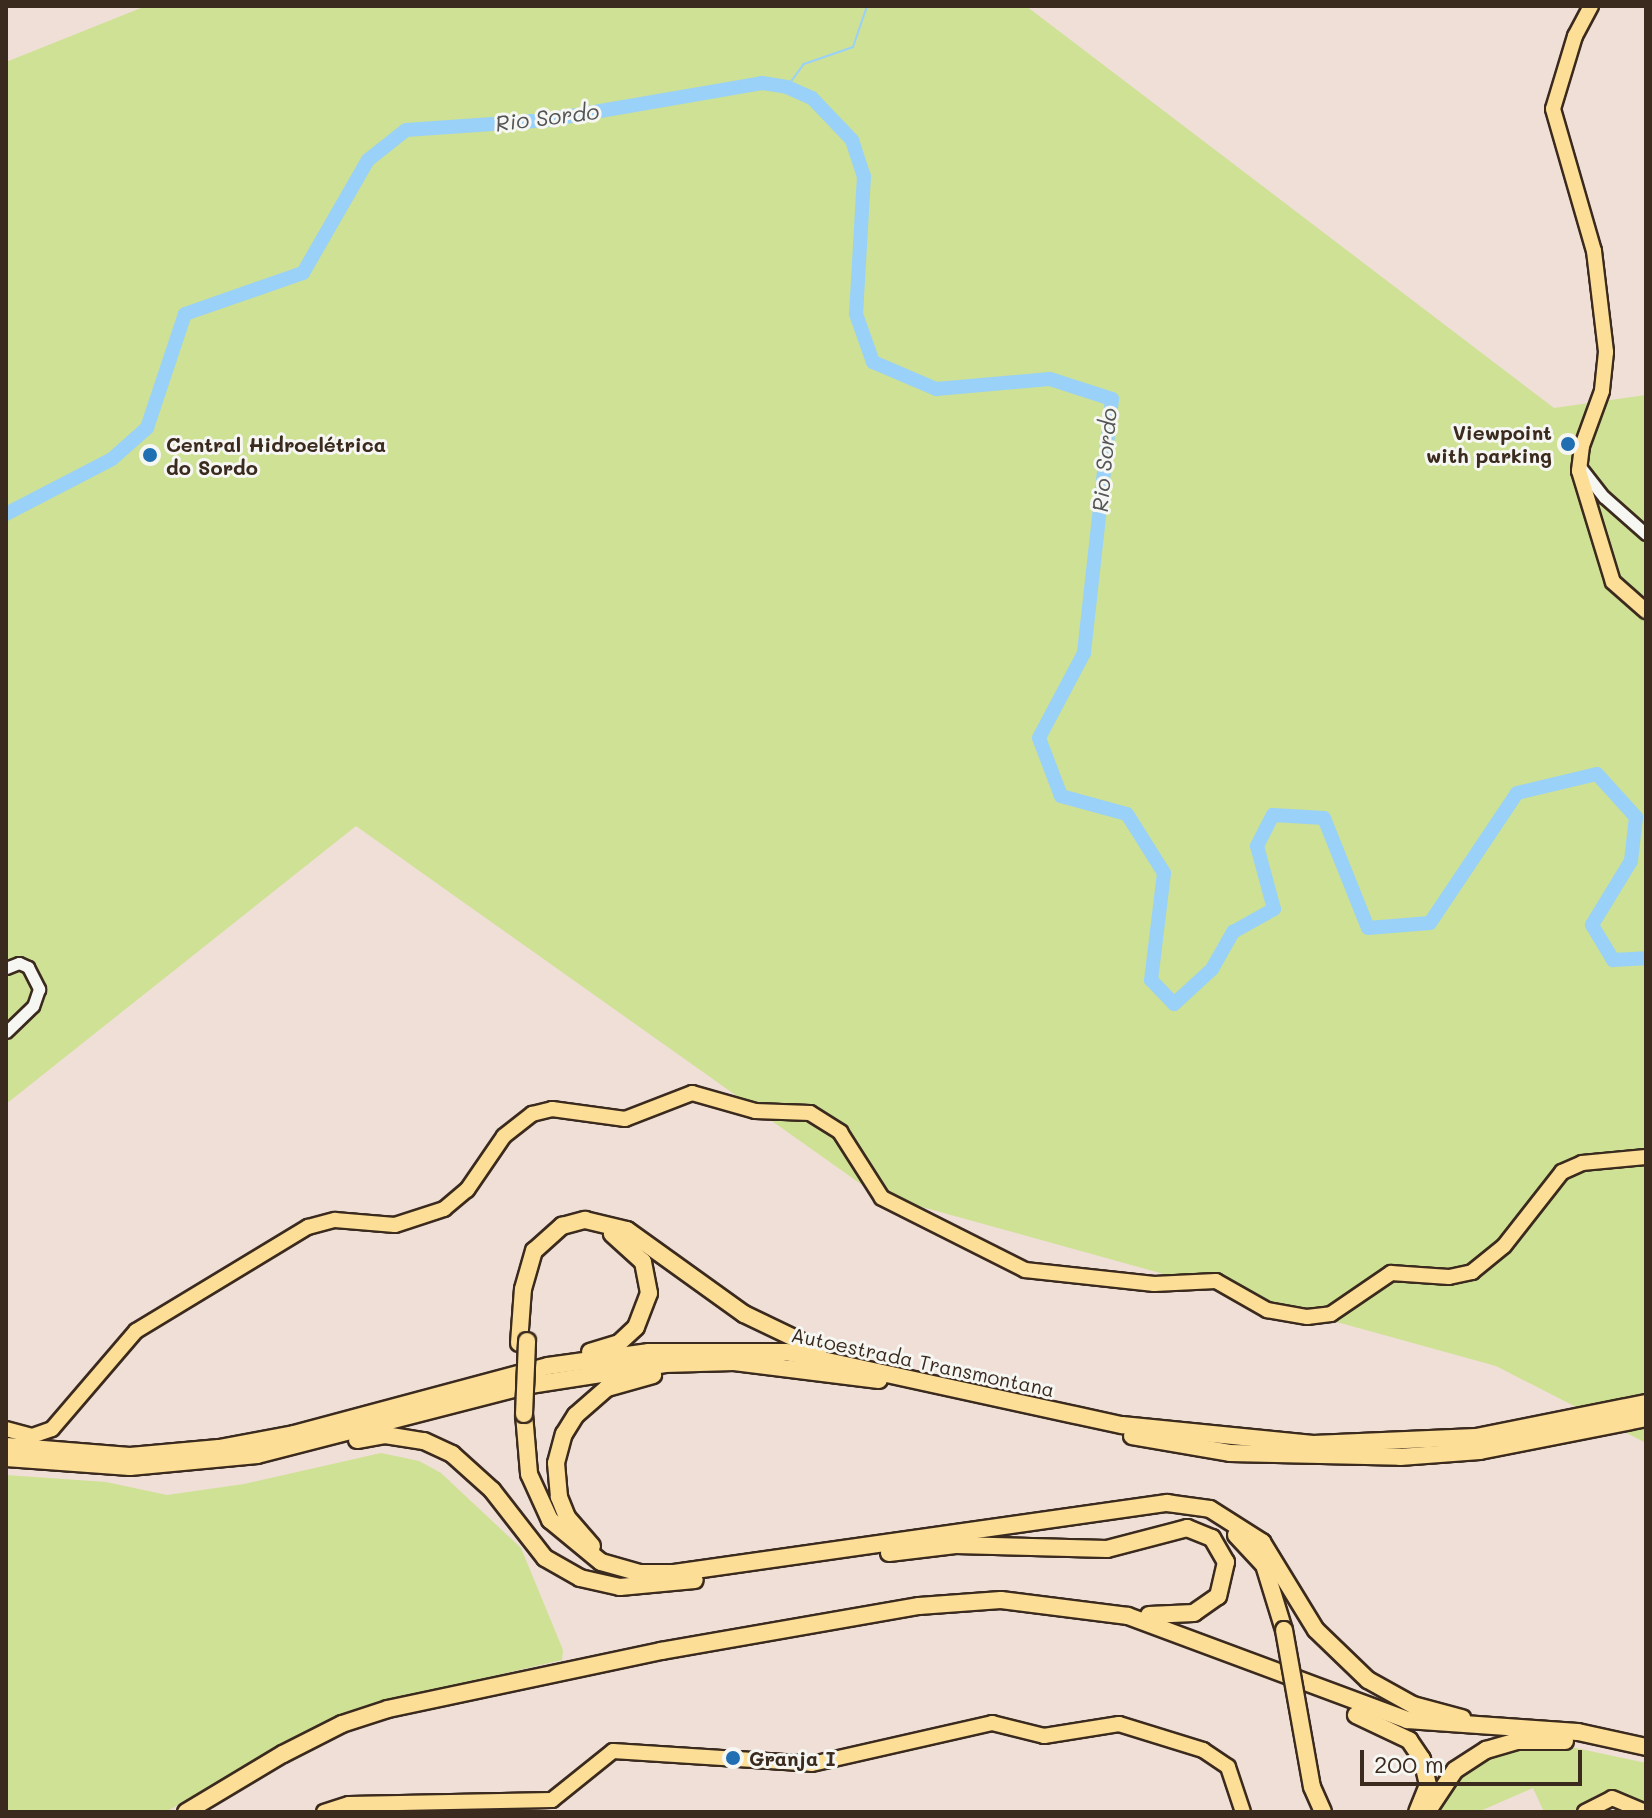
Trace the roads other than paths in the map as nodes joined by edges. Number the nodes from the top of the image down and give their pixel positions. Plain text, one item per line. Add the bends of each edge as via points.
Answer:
1 (1591, 6) edge
2 (1579, 464) junction
3 (1613, 504) junction
4 (1590, 511) junction
5 (1646, 534) edge
6 (1646, 611) edge
7 (6, 968) edge
8 (6, 1032) edge
9 (1646, 1157) edge
10 (523, 1342) junction
11 (548, 1366) junction
12 (785, 1366) junction
13 (901, 1373) junction
14 (1646, 1403) edge
15 (1646, 1418) edge
16 (6, 1429) edge
17 (6, 1446) edge
18 (297, 1446) junction
19 (6, 1458) edge
20 (130, 1462) junction
21 (1253, 1537) junction
22 (923, 1549) junction
23 (813, 1558) junction
24 (699, 1574) junction
25 (858, 1617) junction
26 (1288, 1631) junction
27 (1229, 1658) junction
28 (1578, 1740) junction
29 (1646, 1745) edge
30 (1646, 1755) edge
31 (186, 1812) edge
32 (197, 1812) edge
33 (324, 1812) edge
34 (1243, 1812) edge
35 (1323, 1812) edge
36 (1334, 1812) edge
37 (1417, 1812) edge
38 (1427, 1812) edge
39 (1585, 1812) edge
40 (1645, 1812) edge

1 - 2 main road via 1553,105 1595,256 1606,352 1602,391
2 - 3 street
2 - 4 main road
3 - 4 street via 1600,503
3 - 5 street
4 - 6 main road via 1614,584
7 - 8 street via 19,963 28,967 39,989 33,1006
9 - 16 main road via 1582,1163 1562,1172 1501,1249 1472,1272 1446,1277 1398,1272 1331,1314 1292,1316 1267,1310 1216,1281 1150,1284 1025,1270 882,1198 840,1132 814,1114 755,1111 692,1093 625,1119 552,1109 532,1114 504,1136 467,1190 444,1209 395,1225 330,1220 308,1227 132,1334 52,1429 32,1436
10 - 11 highway via 535,1269 553,1244 586,1229 606,1231 634,1250 643,1262 649,1293 636,1327 619,1343 556,1359
10 - 13 highway via 523,1289 534,1251 562,1226 602,1221 627,1230 785,1337
10 - 24 highway, bridge via 519,1414 529,1474 539,1501 564,1536 601,1562 630,1571
11 - 13 highway, Autoestrada Transmontana via 649,1352 731,1350 786,1352
11 - 20 highway, Autoestrada Transmontana via 294,1434
12 - 15 highway, Autoestrada Transmontana via 890,1382 1230,1453 1315,1458 1480,1451
12 - 18 highway, Autoestrada Transmontana via 665,1364 593,1372
12 - 24 highway via 775,1371 681,1371 623,1382 591,1400 564,1434 556,1463 559,1497 583,1539 630,1566
13 - 14 highway, Autoestrada Transmontana via 1122,1425 1313,1444 1476,1437
17 - 20 highway, Autoestrada Transmontana
18 - 20 highway, Autoestrada Transmontana via 175,1466
18 - 24 highway via 312,1449 385,1435 424,1441 471,1467 526,1537 563,1570 620,1587
19 - 20 highway, Autoestrada Transmontana
21 - 23 highway via 1210,1509 1167,1503
21 - 26 highway via 1280,1585
21 - 29 highway via 1337,1654 1393,1695 1461,1717 1582,1728
22 - 23 highway
22 - 25 highway via 988,1544 1096,1550 1187,1528 1212,1538 1221,1550 1226,1574 1211,1604 1174,1617 1010,1597 930,1601
22 - 26 highway via 1188,1513 1227,1528 1247,1543 1274,1587
23 - 24 highway
25 - 29 highway via 1001,1600 1088,1608 1172,1630 1407,1720 1578,1732
25 - 31 highway via 661,1651 388,1709 342,1724 283,1754
26 - 35 highway, bridge via 1312,1787
26 - 36 highway via 1318,1777
27 - 28 highway via 1334,1702 1418,1728
27 - 32 highway via 1102,1614 1008,1604 920,1611 389,1714 345,1729
27 - 37 highway via 1409,1740 1427,1773 1425,1797
28 - 30 highway
28 - 38 highway via 1517,1741 1486,1750 1455,1770
33 - 34 main road via 343,1805 557,1798 600,1756 617,1750 807,1764 988,1723 1044,1736 1111,1723 1220,1758 1231,1772
39 - 40 main road via 1612,1798

